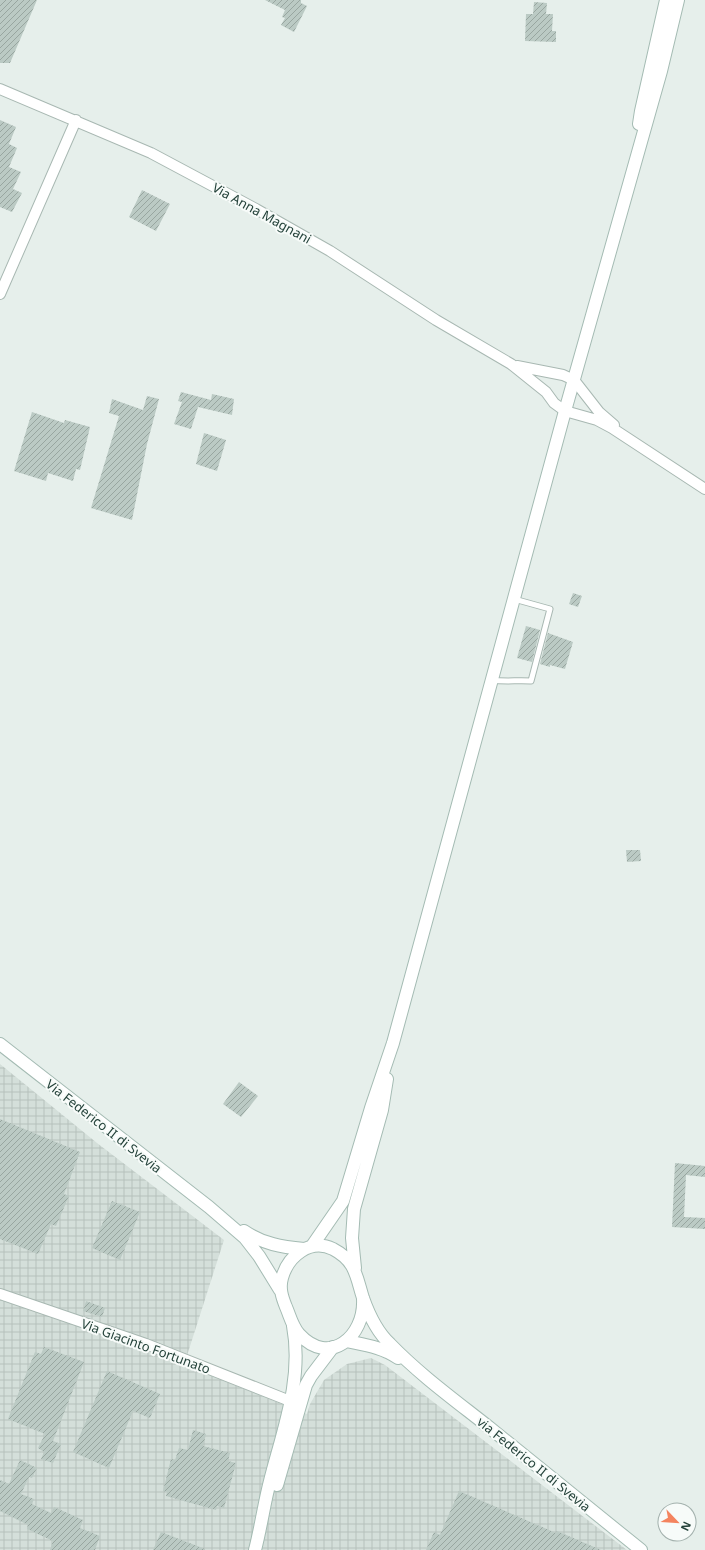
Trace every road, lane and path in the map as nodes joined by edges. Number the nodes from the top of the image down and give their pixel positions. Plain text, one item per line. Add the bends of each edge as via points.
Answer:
1 (666, 0) edge
2 (678, 0) edge
3 (0, 88) edge
4 (76, 120) junction
5 (637, 151) junction
6 (0, 294) edge
7 (511, 364) junction
8 (574, 380) junction
9 (565, 411) junction
10 (629, 438) junction
11 (705, 489) edge
12 (514, 599) junction
13 (492, 680) junction
14 (393, 1043) junction
15 (0, 1044) edge
16 (209, 1207) junction
17 (308, 1248) junction
18 (355, 1270) junction
19 (280, 1290) junction
20 (0, 1294) edge
21 (363, 1299) junction
22 (293, 1325) junction
23 (346, 1341) junction
24 (333, 1347) junction
25 (427, 1378) junction
26 (290, 1401) junction
27 (260, 1533) junction
28 (255, 1550) edge
29 (641, 1550) edge

1 - 5 main road via 641,111
2 - 5 main road via 661,71
3 - 4 street, Via Anna Magnani
4 - 6 street
4 - 7 street, Via Anna Magnani via 151,153 256,209 330,251 436,320
5 - 8 main road
7 - 8 street, Via Anna Magnani
7 - 9 street, Via Anna Magnani
8 - 9 main road
8 - 10 street via 599,412
9 - 10 street via 597,420
9 - 12 main road
10 - 11 street
12 - 13 main road
12 - 13 lane via 550,609 531,681
13 - 14 main road
14 - 17 main road via 343,1201
14 - 18 main road via 382,1110 354,1209 352,1238
15 - 16 main road, Via Federico II di Svevia
16 - 17 main road via 260,1240 274,1246
16 - 19 main road via 253,1247
17 - 18 main road via 332,1249 348,1260
17 - 19 main road via 288,1264
18 - 21 main road
19 - 22 main road
20 - 26 street, Via Giacinto Fortunato via 146,1344
21 - 23 main road via 362,1319 356,1331
21 - 25 main road via 383,1336
22 - 24 main road via 299,1334 313,1344
22 - 26 main road via 297,1365
23 - 24 main road
23 - 25 main road via 387,1351
24 - 27 main road via 310,1376 306,1386 273,1501
25 - 29 main road, via Federico II di Svevia
26 - 27 main road
27 - 28 main road

